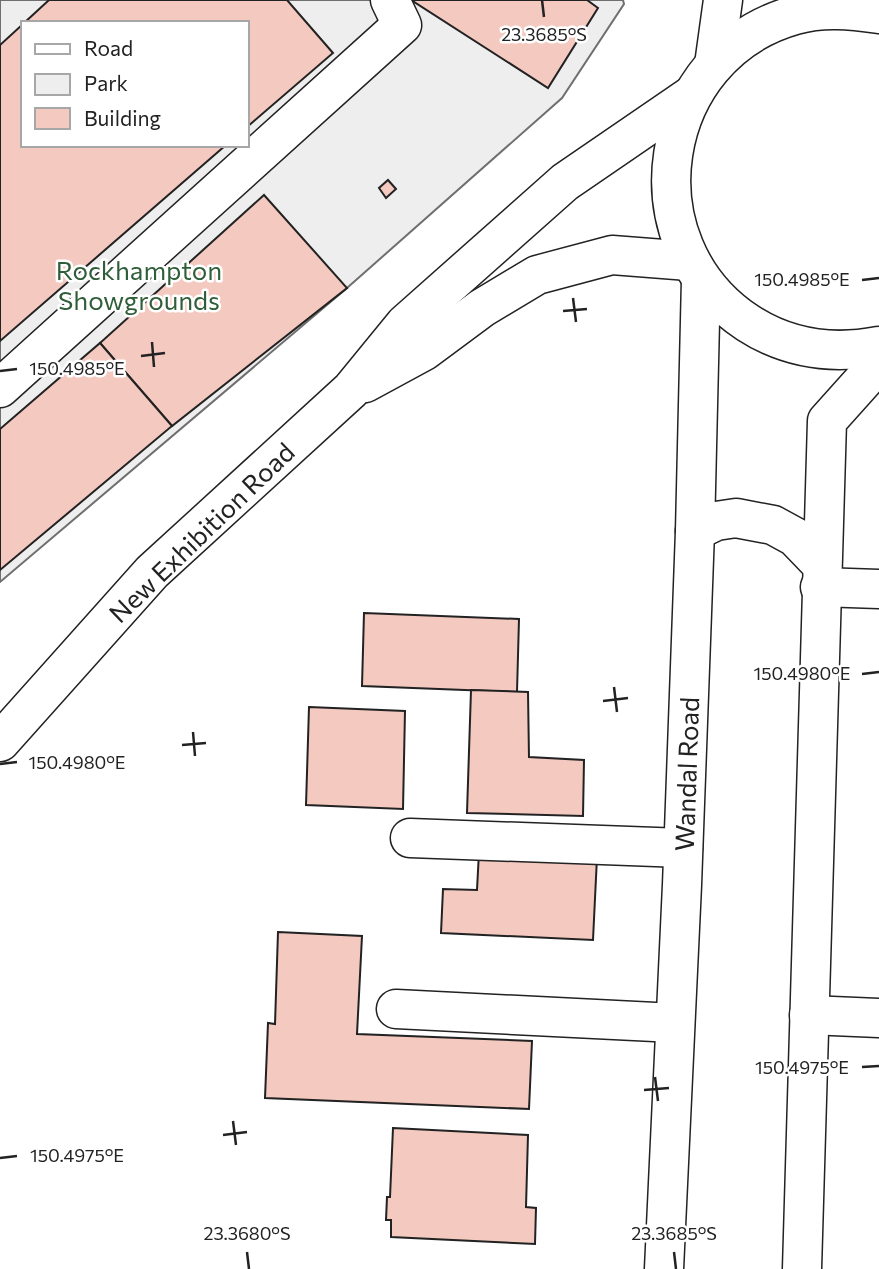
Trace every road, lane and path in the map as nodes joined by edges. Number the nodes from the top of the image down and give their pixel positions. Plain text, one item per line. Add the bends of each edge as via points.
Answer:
1 (390, 0) edge
2 (723, 0) edge
3 (879, 14) edge
4 (703, 80) junction
5 (695, 270) junction
6 (879, 346) edge
7 (879, 363) edge
8 (0, 388) edge
9 (351, 390) junction
10 (695, 531) junction
11 (821, 575) junction
12 (879, 589) edge
13 (0, 743) edge
14 (410, 838) dead end
15 (683, 848) junction
16 (396, 1009) dead end
17 (809, 1015) junction
18 (879, 1018) edge
19 (675, 1023) junction
20 (664, 1269) edge
21 (802, 1269) edge

1 - 8 street via 402,25
2 - 4 street
3 - 4 street, New Exhibition Road via 843,9 795,15 750,34
4 - 5 street via 676,133 670,175 673,216
4 - 9 street, New Exhibition Road via 565,182 405,324
5 - 6 street via 731,312 768,335 810,349 854,351
5 - 9 street, New Exhibition Road via 612,255 537,275 424,351
5 - 10 street, Wandal Road
7 - 11 street via 827,421
9 - 13 street, New Exhibition Road via 152,572
10 - 11 street via 736,518 773,526 795,537
10 - 15 street, Wandal Road
11 - 12 street
11 - 17 street
14 - 15 street
15 - 19 street, Wandal Road
16 - 19 street
17 - 18 street
17 - 21 street
19 - 20 street, Wandal Road

